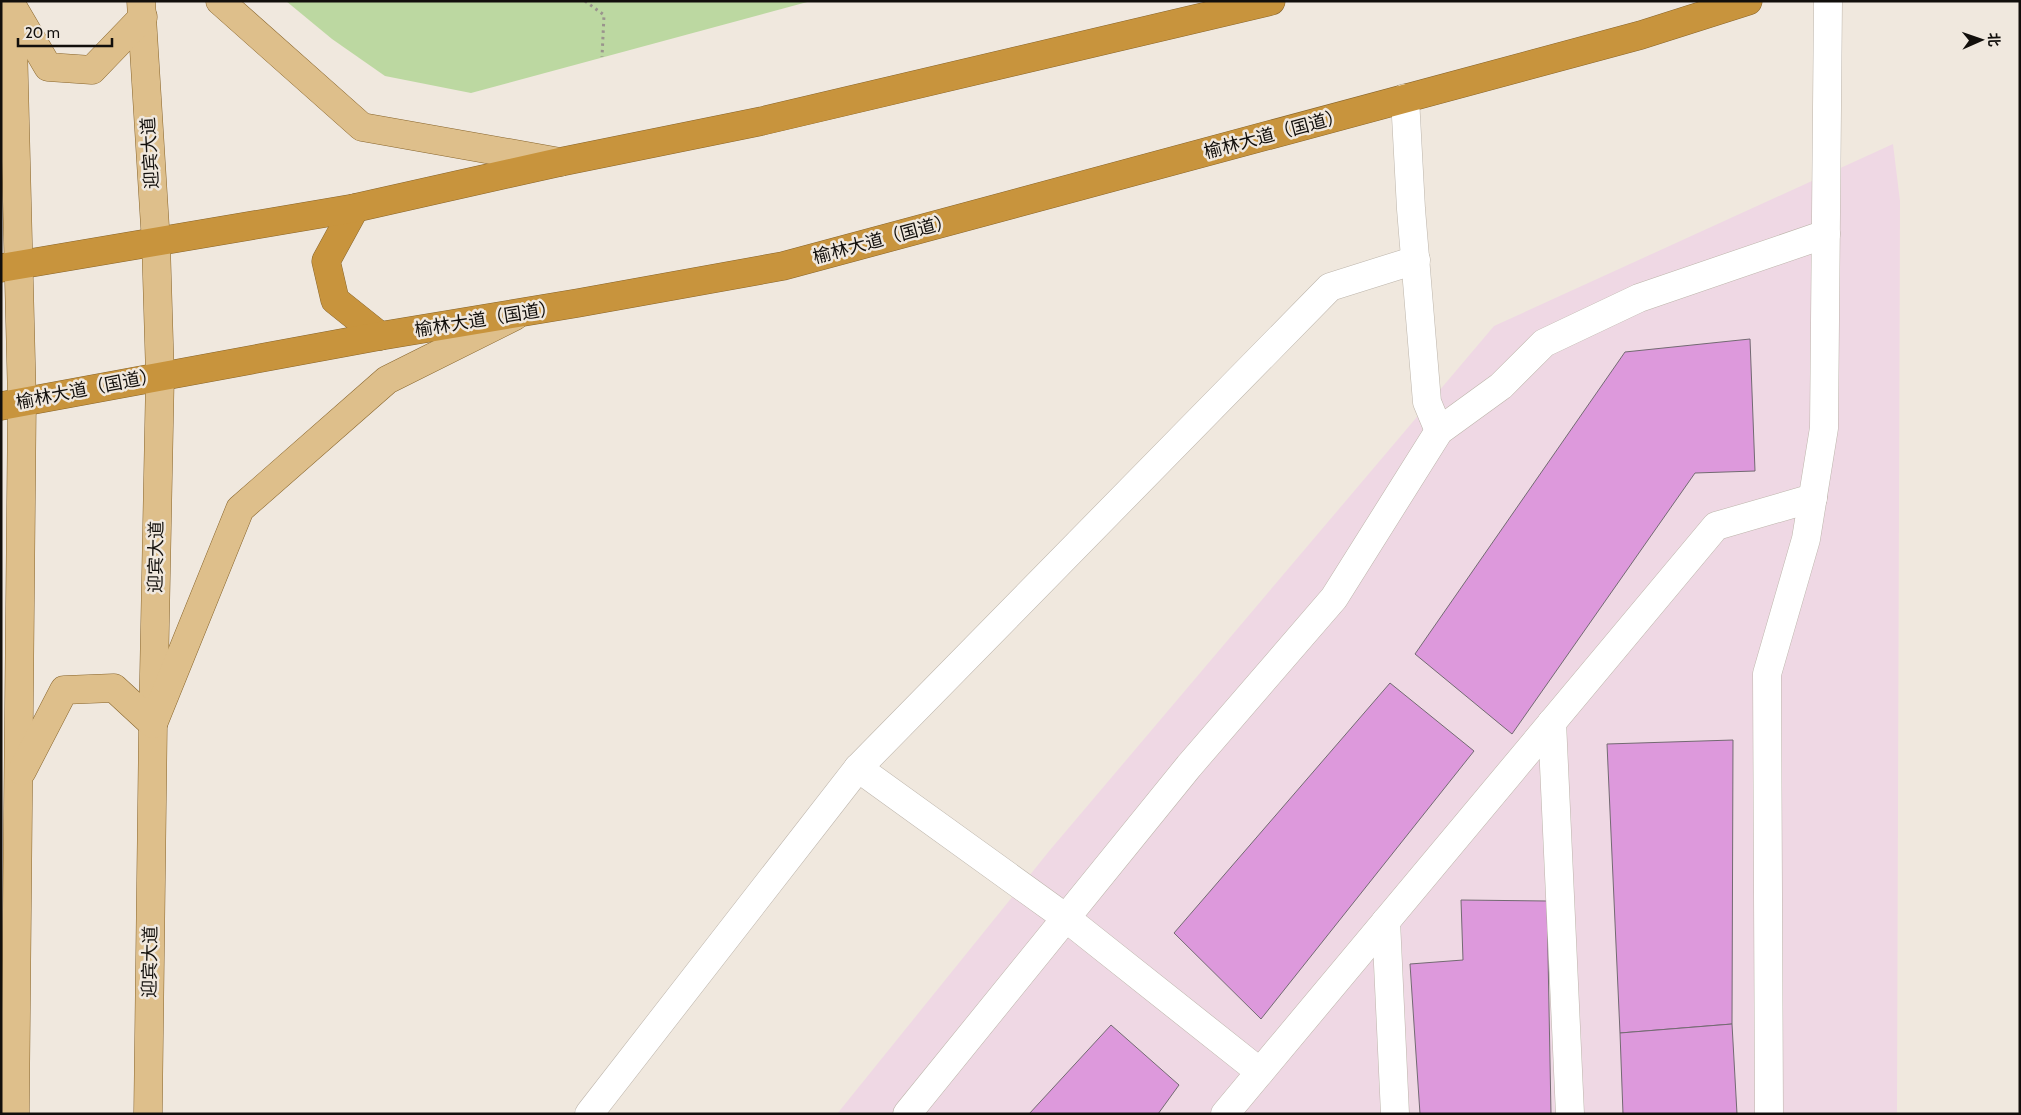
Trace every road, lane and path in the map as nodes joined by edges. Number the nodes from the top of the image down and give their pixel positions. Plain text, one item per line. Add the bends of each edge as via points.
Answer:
1 (220, 1) edge
2 (585, 1) edge
3 (1271, 1) edge
4 (1748, 1) edge
5 (1828, 1) edge
6 (12, 3) edge
7 (142, 9) edge
8 (602, 57) dead end
9 (1405, 98) junction
10 (560, 162) junction
11 (355, 208) junction
12 (1826, 234) junction
13 (156, 243) junction
14 (1416, 260) junction
15 (9, 267) edge
16 (522, 313) junction
17 (380, 336) junction
18 (160, 376) junction
19 (11, 404) edge
20 (1439, 431) junction
21 (1813, 498) junction
22 (1, 718) edge
23 (1552, 722) junction
24 (153, 724) junction
25 (858, 768) junction
26 (20, 777) junction
27 (1066, 918) junction
28 (1386, 921) junction
29 (1260, 1072) junction
30 (15, 1114) edge
31 (148, 1114) edge
32 (589, 1114) edge
33 (907, 1114) edge
34 (1225, 1114) edge
35 (1395, 1114) edge
36 (1570, 1114) edge
37 (1770, 1114) edge

1 - 10 main road via 362,127
2 - 8 path via 604,15
3 - 10 highway via 762,121
4 - 9 highway, 榆林大道（国道） via 1641,35
5 - 12 lane
6 - 7 main road via 48,67 92,70
6 - 15 main road
7 - 13 main road, 迎宾大道
9 - 14 lane
9 - 16 highway, 榆林大道（国道） via 783,266
10 - 11 highway
11 - 13 highway
11 - 17 highway via 326,260 335,300
12 - 20 lane via 1639,298 1544,343 1501,386
12 - 21 lane via 1824,428
13 - 15 highway
13 - 18 main road, 迎宾大道
14 - 20 lane via 1427,402
14 - 25 lane via 1330,287
15 - 19 main road
16 - 17 highway, 榆林大道（国道）
16 - 24 main road via 387,380 240,509
17 - 18 highway, 榆林大道（国道）
18 - 19 highway, 榆林大道（国道）
18 - 24 main road, 迎宾大道
19 - 26 main road
20 - 27 lane via 1334,598 1188,766
21 - 23 lane via 1716,526
21 - 37 lane via 1806,540 1766,674
22 - 26 main road
23 - 28 lane
23 - 36 lane
24 - 26 main road via 114,688 64,690
24 - 31 main road, 迎宾大道
25 - 27 lane
25 - 32 lane
26 - 30 main road
27 - 29 lane
27 - 33 lane
28 - 29 lane
28 - 35 lane
29 - 34 lane

